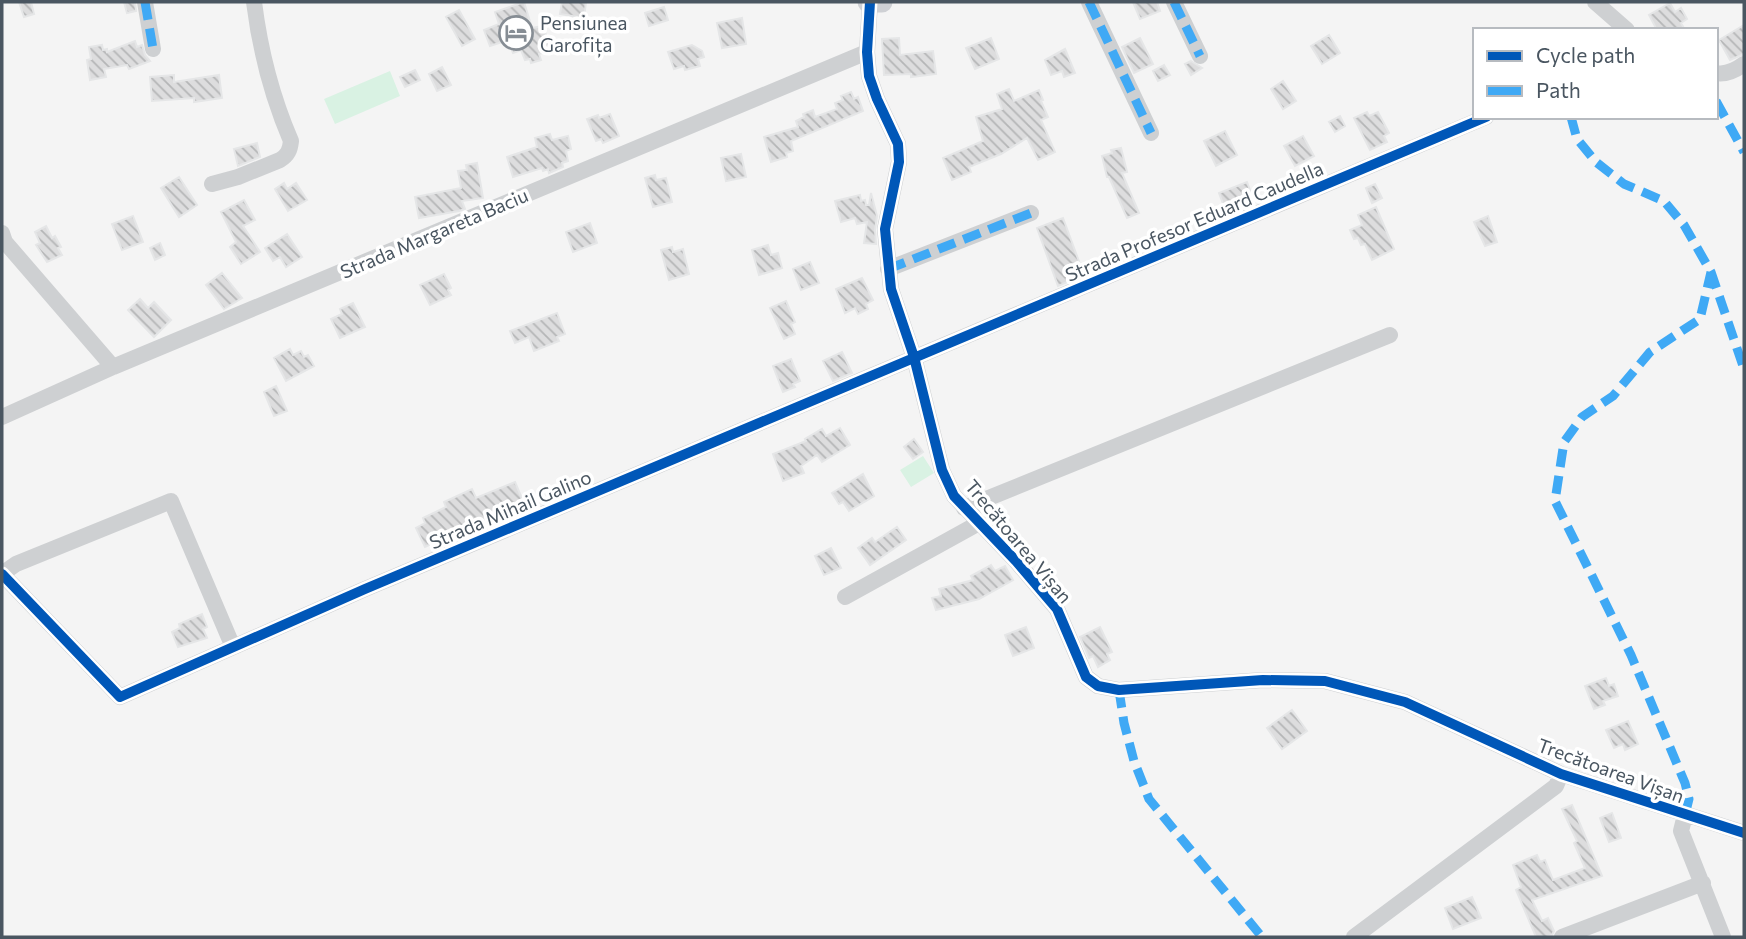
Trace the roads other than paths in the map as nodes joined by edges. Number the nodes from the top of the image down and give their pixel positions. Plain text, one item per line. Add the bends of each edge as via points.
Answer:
1 (145, 2) edge
2 (254, 2) edge
3 (869, 2) edge
4 (882, 2) edge
5 (1089, 2) edge
6 (1174, 2) edge
7 (1595, 2) edge
8 (1625, 28) edge
9 (153, 49) dead end
10 (867, 52) junction
11 (1200, 56) dead end
12 (1744, 64) edge
13 (1718, 73) edge
14 (1481, 119) edge
15 (1151, 133) dead end
16 (212, 184) dead end
17 (1031, 213) dead end
18 (2, 233) edge
19 (888, 270) junction
20 (1390, 335) dead end
21 (914, 357) junction
22 (113, 367) junction
23 (2, 417) edge
24 (964, 508) junction
25 (979, 523) junction
26 (2, 574) edge
27 (845, 597) dead end
28 (233, 648) junction
29 (1561, 774) junction
30 (1685, 815) junction
31 (1744, 833) edge
32 (1703, 883) junction
33 (1353, 937) edge
34 (1562, 937) edge
35 (1723, 937) edge

1 - 9 street
2 - 16 street via 273,97 291,149 280,160
3 - 4 main road
3 - 10 street, Trecătoarea Vișan
5 - 15 street
6 - 11 street
7 - 8 street
10 - 19 street, Trecătoarea Vișan via 869,76 898,144 899,162 885,229
10 - 22 street, Strada Margareta Baciu
12 - 13 street
14 - 21 street, Strada Profesor Eduard Caudella
17 - 19 street
18 - 22 street
19 - 21 street, Trecătoarea Vișan
20 - 24 street
21 - 24 street, Trecătoarea Vișan via 942,470
21 - 28 street, Strada Mihail Galino
22 - 23 street, Strada Margareta Baciu
24 - 25 street, Trecătoarea Vișan
25 - 27 street
25 - 29 street, Trecătoarea Vișan via 1057,609 1086,677 1098,686 1119,690 1263,680 1325,681 1405,702
26 - 28 street, Strada Mihail Galino via 120,697
26 - 28 street via 16,564 171,500
29 - 30 street, Trecătoarea Vișan
29 - 33 street via 1556,786
30 - 31 street, Trecătoarea Vișan
30 - 32 street via 1681,831
32 - 34 street
32 - 35 street

